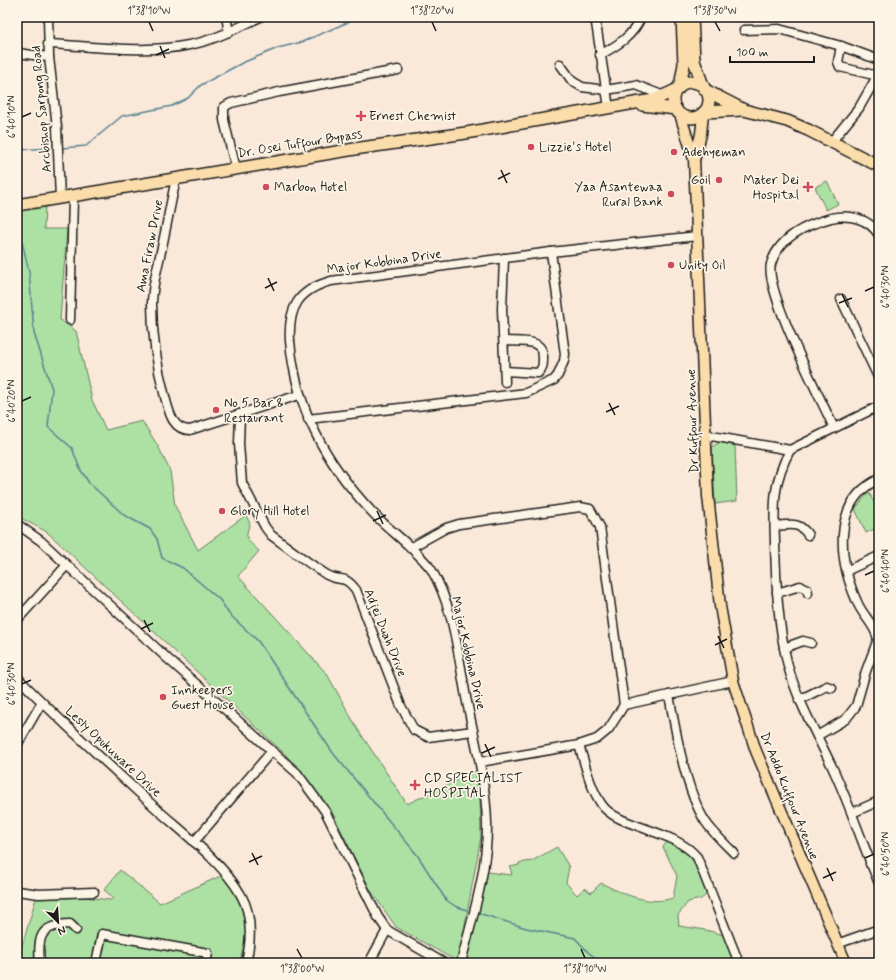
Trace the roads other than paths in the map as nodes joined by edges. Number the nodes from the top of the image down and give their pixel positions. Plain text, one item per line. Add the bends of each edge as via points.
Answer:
1 (48, 17) edge
2 (226, 17) edge
3 (260, 17) edge
4 (595, 17) edge
5 (641, 17) edge
6 (682, 17) edge
7 (692, 17) edge
8 (744, 30) dead end
9 (229, 32) junction
10 (48, 44) junction
11 (841, 46) junction
12 (693, 51) junction
13 (17, 52) edge
14 (600, 54) junction
15 (49, 57) junction
16 (879, 60) edge
17 (560, 64) dead end
18 (684, 64) junction
19 (398, 70) dead end
20 (878, 74) edge
21 (679, 88) junction
22 (705, 89) junction
23 (606, 90) junction
24 (659, 94) junction
25 (638, 103) junction
26 (609, 108) junction
27 (740, 108) junction
28 (678, 112) junction
29 (704, 113) junction
30 (832, 141) junction
31 (694, 159) junction
32 (879, 166) edge
33 (236, 169) junction
34 (176, 179) junction
35 (73, 197) junction
36 (60, 199) junction
37 (17, 205) edge
38 (879, 235) edge
39 (697, 236) junction
40 (551, 252) junction
41 (504, 258) junction
42 (841, 299) dead end
43 (70, 320) dead end
44 (504, 341) junction
45 (505, 371) junction
46 (879, 379) edge
47 (505, 382) dead end
48 (299, 395) junction
49 (879, 406) edge
50 (240, 414) junction
51 (308, 419) junction
52 (834, 428) junction
53 (706, 435) junction
54 (790, 450) junction
55 (879, 479) edge
56 (17, 524) edge
57 (775, 526) junction
58 (808, 535) dead end
59 (410, 548) junction
60 (879, 556) edge
61 (67, 565) junction
62 (848, 570) junction
63 (777, 593) junction
64 (808, 593) dead end
65 (17, 620) edge
66 (876, 625) edge
67 (811, 642) dead end
68 (784, 648) junction
69 (17, 677) edge
70 (733, 681) junction
71 (832, 688) dead end
72 (669, 695) junction
73 (800, 700) junction
74 (42, 702) junction
75 (624, 705) junction
76 (473, 731) junction
77 (817, 736) junction
78 (17, 745) edge
79 (580, 745) junction
80 (271, 752) junction
81 (480, 762) junction
82 (879, 801) edge
83 (852, 813) junction
84 (194, 842) junction
85 (734, 853) dead end
86 (879, 861) edge
87 (870, 864) junction
88 (879, 884) edge
89 (17, 891) edge
90 (94, 892) dead end
91 (879, 929) edge
92 (76, 930) dead end
93 (387, 930) junction
94 (837, 944) junction
95 (40, 963) edge
96 (96, 963) edge
97 (206, 963) edge
98 (246, 963) edge
99 (369, 963) edge
100 (444, 963) edge
101 (461, 963) edge
102 (738, 963) edge
103 (846, 963) edge

1 - 10 street, Arcbishop Sarpong Road
2 - 9 street
3 - 9 street
4 - 14 street
5 - 14 street via 624,41
6 - 18 highway
7 - 12 highway
8 - 11 street via 779,29
9 - 10 street via 188,46 157,49
10 - 15 street, Arcbishop Sarpong Road
11 - 16 street
11 - 20 street via 838,62 840,67
12 - 22 highway via 695,65
12 - 27 highway via 708,82
13 - 15 street
14 - 23 street
15 - 36 street, Arcbishop Sarpong Road via 57,127
17 - 23 street via 572,81 582,87
18 - 21 highway
18 - 24 highway via 669,87
19 - 33 street via 279,92 224,107 224,120
20 - 30 street via 859,108
21 - 22 highway via 689,83
21 - 25 highway, Dr. Osei Tuffour Bypass via 654,100
21 - 28 highway via 674,96
22 - 27 highway
22 - 29 highway via 709,101
23 - 24 street via 636,85
23 - 26 street
24 - 25 highway
25 - 26 highway, Dr. Osei Tuffour Bypass
25 - 28 highway, Dr. Osei Tuffour Bypass
26 - 33 highway, Dr. Osei Tuffour Bypass
27 - 29 highway
27 - 30 highway via 787,120
28 - 29 highway via 684,117 694,118
28 - 31 main road
29 - 31 main road
30 - 32 highway
31 - 39 main road, Dr Kuffour Avenue
33 - 34 highway, Dr. Osei Tuffour Bypass
34 - 35 highway, Dr. Osei Tuffour Bypass
34 - 50 street, Ama Firaw Drive via 152,303 154,338 170,414 180,428 190,430
35 - 36 highway, Dr. Osei Tuffour Bypass
35 - 43 street
36 - 37 highway, Dr. Osei Tuffour Bypass
38 - 52 street via 867,223 851,216 821,221 786,238 771,265 770,278 777,302
39 - 40 street, Major Kobbina Drive
39 - 53 main road, Dr Kuffour Avenue
40 - 41 street, Major Kobbina Drive
40 - 51 street via 565,354 554,380 526,393
41 - 44 street
41 - 48 street, Major Kobbina Drive via 331,281 305,292 293,310 290,328 292,359
42 - 46 street
44 - 45 street
44 - 45 street via 534,342 543,352 543,365 538,372
45 - 47 street
48 - 50 street, Ama Firaw Drive
48 - 51 street, Major Kobbina Drive
49 - 52 street
50 - 76 street, Adjei Duah Drive via 240,474 250,501 271,535 329,576 347,580 356,590 401,706 414,730 428,737
51 - 59 street, Major Kobbina Drive via 338,471 372,512
52 - 54 street
53 - 54 street
53 - 70 main road, Dr Kuffour Avenue via 708,496 719,598
54 - 57 street via 776,484
55 - 62 street via 870,483 859,494 845,517 842,540
56 - 61 street via 41,541
57 - 58 street via 796,524 803,527
57 - 63 street
59 - 75 street via 439,531 459,524 580,507 590,509 600,527
59 - 76 street, Major Kobbina Drive via 432,569 446,602
60 - 62 street
61 - 65 street
61 - 80 street
62 - 66 street via 852,590 862,613
63 - 64 street via 800,586 807,589
63 - 68 street
66 - 77 street via 878,639 856,706 846,719
67 - 68 street via 803,641
68 - 73 street
69 - 74 street, Lesly Opukuware Drive
70 - 72 street
70 - 94 main road, Dr Addo Kuffour Avenue via 756,751
71 - 73 street via 827,686
72 - 75 street
72 - 85 street via 680,749 696,799 705,820
73 - 77 street
74 - 78 street
74 - 84 street, Lesly Opukuware Drive
75 - 79 street via 604,734
76 - 81 street, Major Kobbina Drive
77 - 83 street
79 - 81 street
79 - 102 street via 593,786 607,811 665,835 686,846 697,857
80 - 84 street
80 - 93 street via 297,774 325,812 374,910
81 - 101 street, Major Kobbina Drive via 487,823 486,844
82 - 83 street
83 - 87 street
84 - 98 street, Lesly Opukuware Drive via 234,883 246,904 250,933
86 - 87 street
87 - 88 street
89 - 90 street via 38,894
91 - 94 street
92 - 95 street via 70,924 56,925 46,930 38,944
93 - 99 street
93 - 100 street
94 - 103 main road, Dr Addo Kuffour Avenue
96 - 97 street via 102,934 208,953

